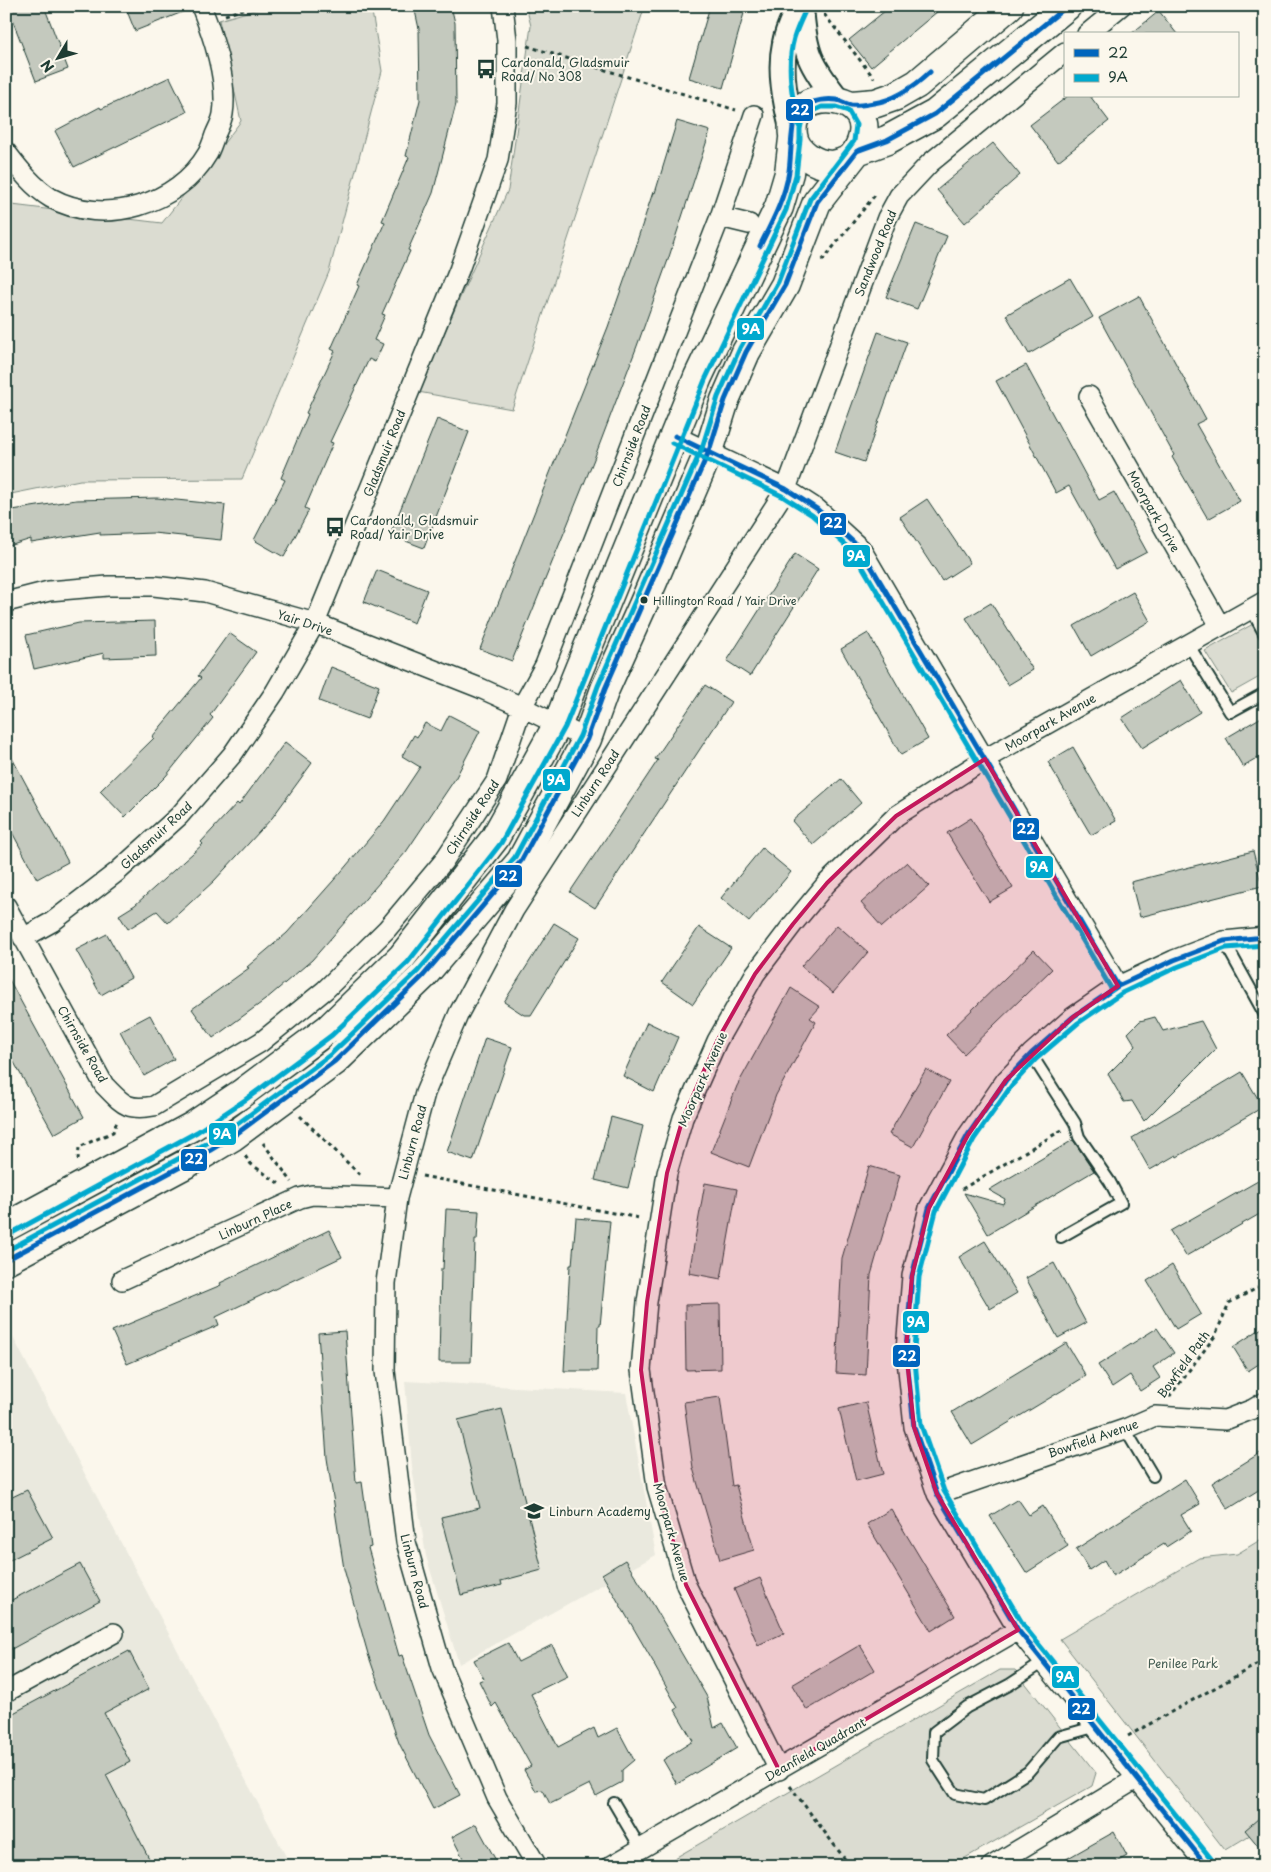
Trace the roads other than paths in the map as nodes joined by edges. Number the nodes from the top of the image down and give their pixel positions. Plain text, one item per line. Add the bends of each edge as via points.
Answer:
1 (503, 6) edge
2 (800, 6) edge
3 (1009, 6) edge
4 (1067, 6) edge
5 (1121, 6) edge
6 (204, 14) edge
7 (1089, 32) edge
8 (1064, 53) edge
9 (845, 103) junction
10 (754, 115) road end
11 (792, 133) junction
12 (6, 152) edge
13 (854, 155) junction
14 (720, 217) junction
15 (748, 224) dead end
16 (1089, 396) dead end
17 (675, 436) junction
18 (709, 451) junction
19 (786, 489) junction
20 (6, 602) edge
21 (1258, 605) edge
22 (315, 623) junction
23 (1220, 626) junction
24 (1265, 635) edge
25 (1188, 644) junction
26 (1265, 693) edge
27 (522, 707) junction
28 (558, 724) junction
29 (587, 739) junction
30 (985, 759) junction
31 (6, 906) edge
32 (1265, 937) edge
33 (23, 938) junction
34 (1224, 941) junction
35 (1118, 986) junction
36 (1265, 1015) edge
37 (1031, 1054) junction
38 (397, 1198) junction
39 (6, 1227) edge
40 (1061, 1237) dead end
41 (6, 1260) edge
42 (122, 1280) dead end
43 (1259, 1406) edge
44 (1125, 1429) junction
45 (1153, 1476) dead end
46 (936, 1494) junction
47 (1018, 1630) junction
48 (114, 1633) dead end
49 (1044, 1662) junction
50 (6, 1692) edge
51 (1094, 1727) junction
52 (778, 1770) junction
53 (1136, 1779) junction
54 (614, 1803) dead end
55 (641, 1848) junction
56 (537, 1866) edge
57 (611, 1866) edge
58 (992, 1866) edge
59 (1206, 1866) edge

1 - 22 street, Gladsmuir Road via 507,40 507,104 498,160 459,270
2 - 9 street via 808,56 820,77
2 - 11 street via 785,42 783,65
3 - 9 main road via 917,84 876,103
4 - 13 main road via 935,114
5 - 7 street
6 - 12 street via 222,78 224,114 208,153 187,179 160,197 125,210 87,211 51,198 23,175
8 - 19 street, Sandwood Road via 930,163 899,196 887,218
9 - 11 main road via 820,99 802,108 795,116
9 - 13 main road via 858,112 863,123 863,137
10 - 14 street, Chirnside Road
11 - 13 main road via 799,149 816,162 832,165
11 - 17 main road via 789,173 779,207 698,377
13 - 18 main road via 818,202 785,285 742,360
14 - 15 street
14 - 27 street, Chirnside Road via 545,665
16 - 23 street, Moorpark Drive
17 - 18 street
17 - 28 main road
18 - 19 street
18 - 29 main road via 605,690
19 - 30 street via 818,509 861,549
19 - 38 street, Linburn Road via 514,910 458,1013 425,1093
20 - 22 street, Yair Drive via 49,591 154,586 205,592
21 - 23 street, Moorpark Avenue
21 - 24 lane
22 - 27 street, Yair Drive
22 - 33 street, Gladsmuir Road via 275,692 232,755 179,816 110,877 52,922
23 - 25 street, Moorpark Avenue
25 - 26 lane via 1230,712
25 - 30 street, Moorpark Avenue
27 - 28 street, Yair Drive
27 - 33 street, Chirnside Road via 497,780 443,862 388,929 325,990 261,1042 154,1106 139,1108 123,1104 104,1085
28 - 29 street, Yair Drive
28 - 39 main road via 495,838 402,957 328,1030 193,1126
29 - 41 main road via 520,861 423,976 335,1061 211,1150
30 - 35 street
30 - 52 street, Moorpark Avenue via 896,816 827,883 793,924 755,974 716,1041 683,1118 667,1173 647,1302 642,1370 657,1487 686,1585
31 - 33 street, Chirnside Road
32 - 34 street
34 - 35 street
34 - 36 lane
35 - 37 street via 1073,1017
37 - 40 lane via 1121,1204
37 - 46 street via 1006,1080 968,1135 929,1208 912,1276 906,1350 914,1427
38 - 42 street, Linburn Place via 312,1195 300,1198
38 - 56 street, Linburn Road via 386,1282 385,1371 406,1542 442,1668 497,1798
43 - 44 street, Bowfield Avenue via 1226,1420 1155,1416
44 - 45 lane
44 - 46 street, Bowfield Avenue
46 - 47 street
47 - 49 street
47 - 52 street, Deanfield Quadrant
48 - 50 street
49 - 51 street
49 - 51 lane via 967,1707 934,1732 933,1760 955,1794 984,1800 1028,1772 1058,1737
51 - 53 street
52 - 55 street, Deanfield Quadrant
53 - 58 street
53 - 59 street
54 - 55 lane
55 - 57 street, Deanfield Quadrant

